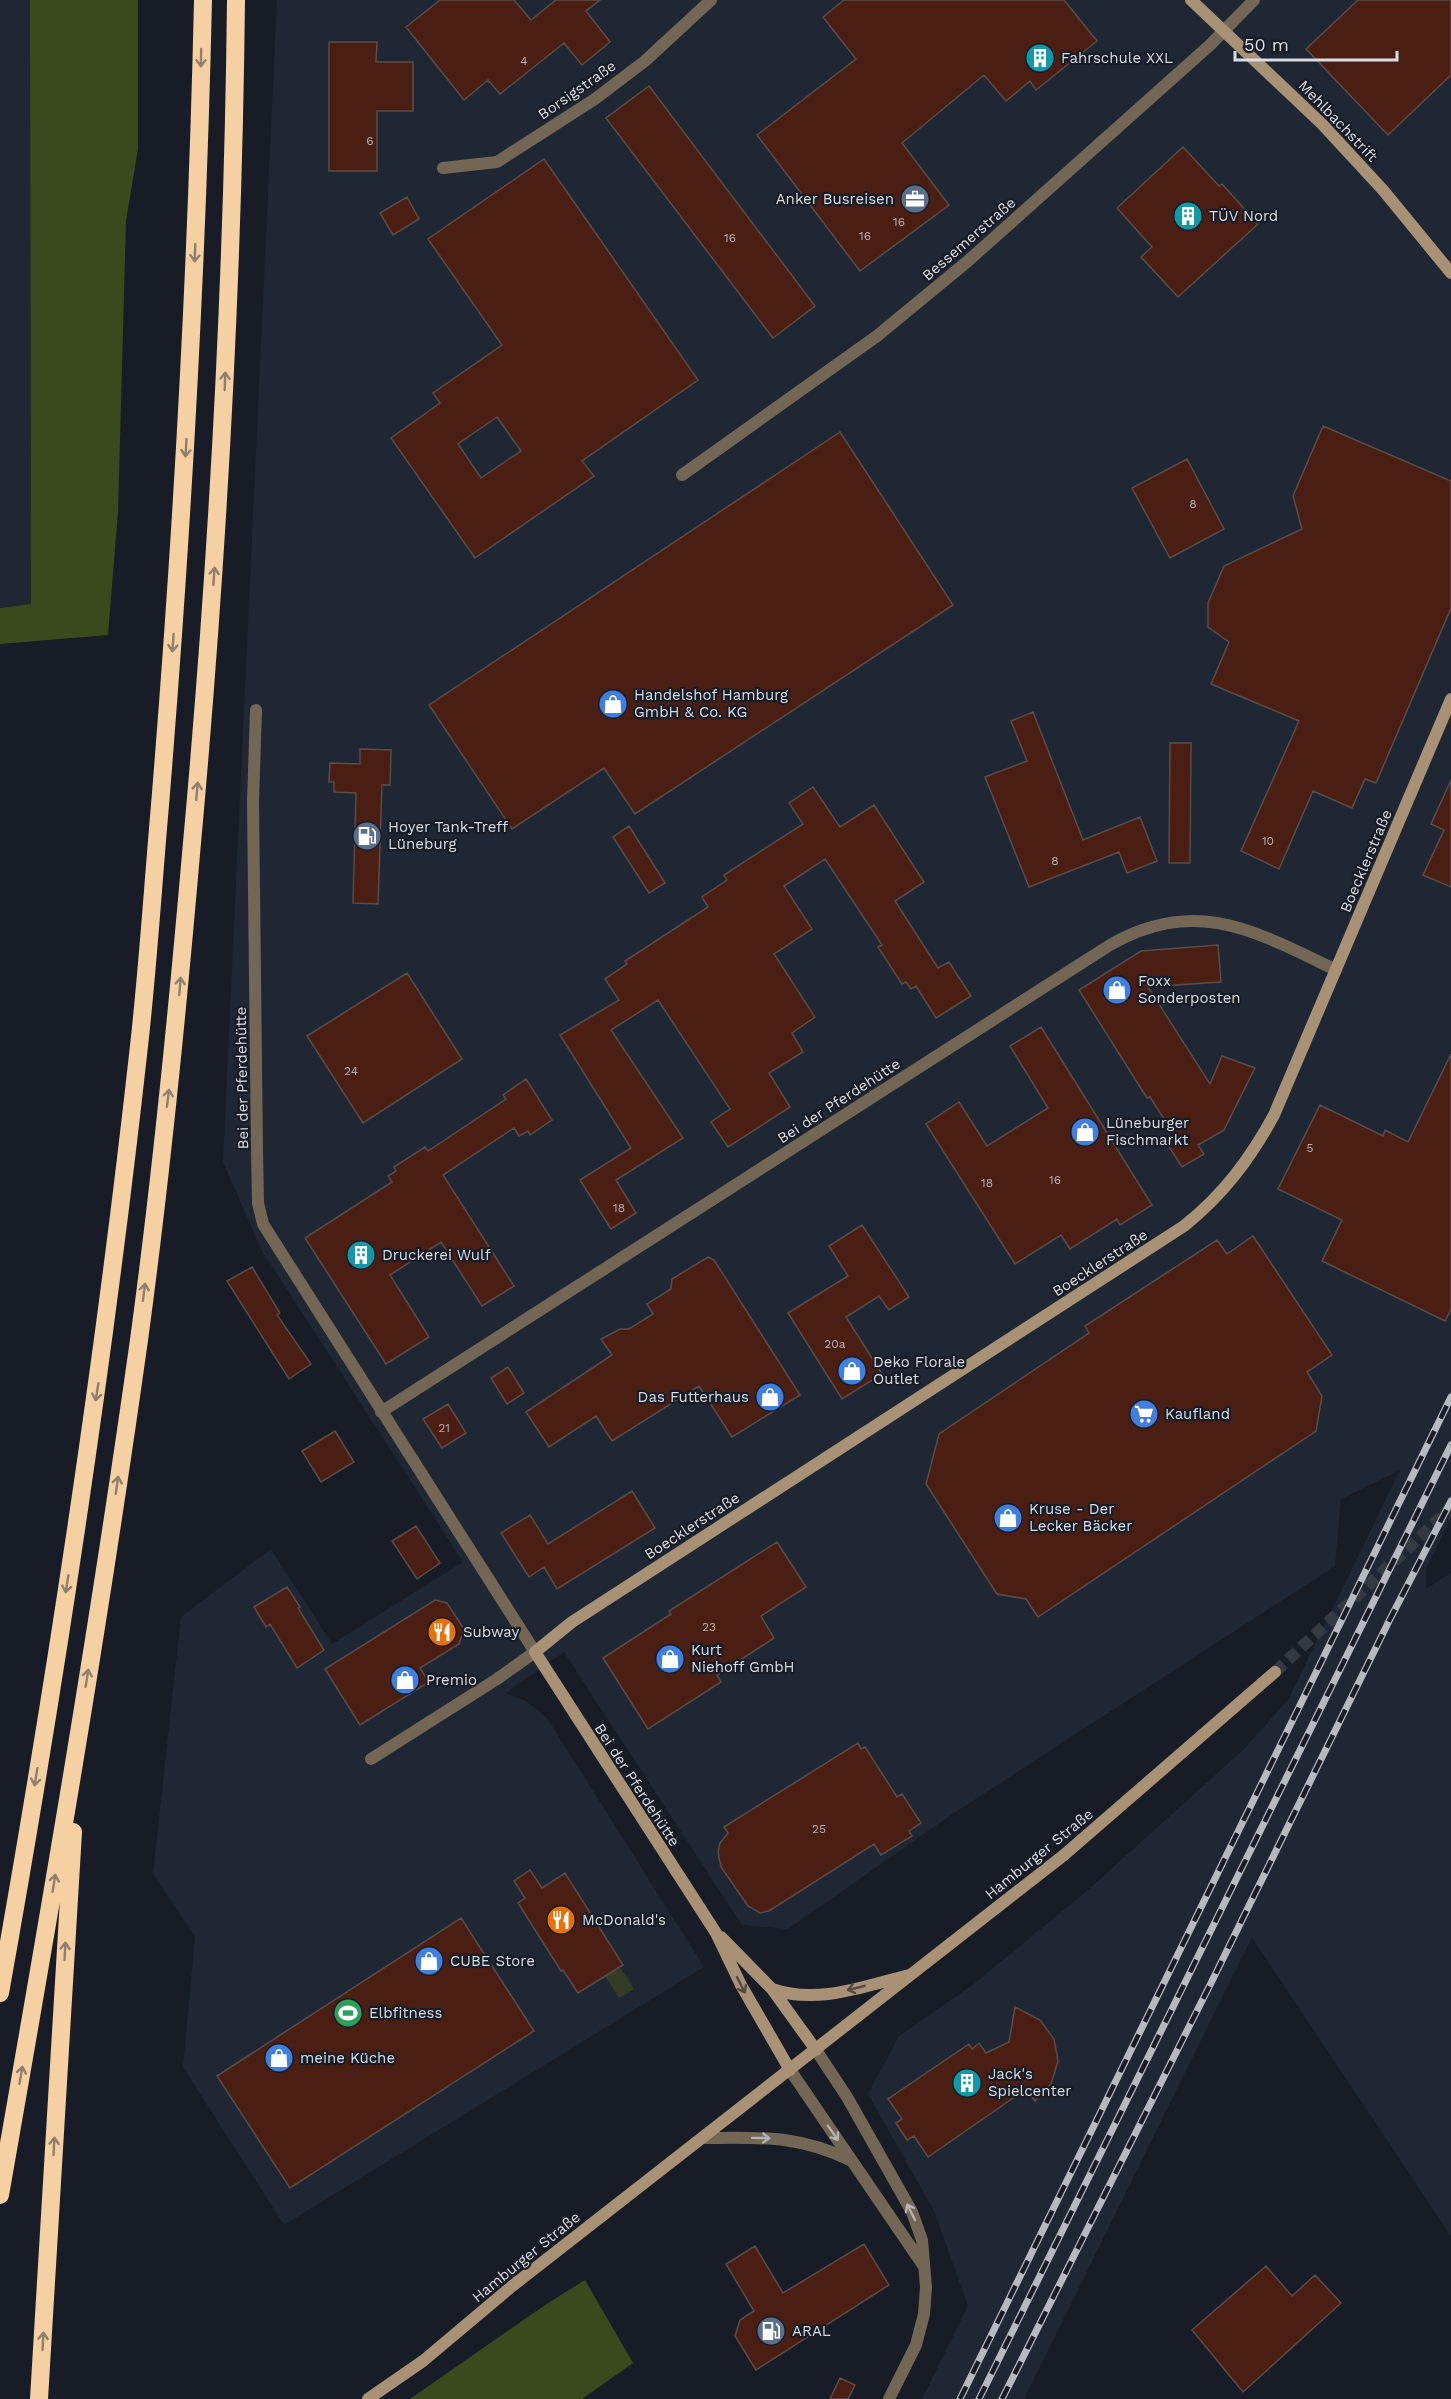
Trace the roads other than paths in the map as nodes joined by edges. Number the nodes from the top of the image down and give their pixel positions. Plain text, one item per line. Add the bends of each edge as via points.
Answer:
1 (202, 0) edge
2 (236, 0) edge
3 (711, 0) edge
4 (1191, 0) edge
5 (1254, 0) edge
6 (1224, 32) junction
7 (442, 168) dead end
8 (1451, 273) edge
9 (682, 475) dead end
10 (1451, 699) edge
11 (256, 710) dead end
12 (1336, 970) junction
13 (381, 1412) junction
14 (535, 1652) junction
15 (1275, 1672) tunnel mouth
16 (78, 1736) junction
17 (371, 1760) dead end
18 (11, 1929) junction
19 (716, 1933) junction
20 (0, 1955) edge
21 (913, 1974) junction
22 (772, 1989) junction
23 (0, 1993) edge
24 (816, 2050) junction
25 (790, 2070) junction
26 (702, 2138) junction
27 (852, 2161) junction
28 (0, 2195) edge
29 (926, 2268) junction
30 (39, 2399) edge
31 (368, 2399) edge
32 (890, 2399) edge

1 -> 18 highway via 193,302 179,559 140,1040 105,1334
16 -> 2 highway via 139,1338 178,1009 225,401
3 - 7 street, Borsigstraße via 645,61 595,99 497,162
4 - 6 street, Mehlbachstrift
5 - 6 street, Bessemerstraße
6 - 8 street, Mehlbachstrift via 1307,109 1383,189
6 - 9 street, Bessemerstraße via 968,261 867,344
10 - 12 street, Boecklerstraße
11 - 13 street, Bei der Pferdehütte via 258,1203 263,1224
12 - 13 street, Bei der Pferdehütte via 1274,940 1221,923 1175,921 1124,937
12 - 14 street, Boecklerstraße via 1263,1135 1237,1174 1203,1211 572,1622
13 - 14 street, Bei der Pferdehütte
14 - 17 street
14 - 19 street, Bei der Pferdehütte
15 - 21 street, Hamburger Straße via 1064,1855
28 -> 16 highway
30 -> 16 highway
18 - 20 highway
18 - 23 highway
19 - 22 street, Bei der Pferdehütte
19 -> 25 street, Bei der Pferdehütte
21 -> 22 street via 832,1994 797,1995
21 - 24 street, Hamburger Straße
22 - 24 street, Bei der Pferdehütte
24 - 25 street, Hamburger Straße
29 -> 24 street via 912,2212 848,2097
25 - 26 street, Hamburger Straße
25 -> 27 street
26 -> 27 street via 786,2139 825,2148
26 - 31 street, Hamburger Straße via 423,2361
27 - 29 street
29 - 32 street via 927,2301 921,2330

